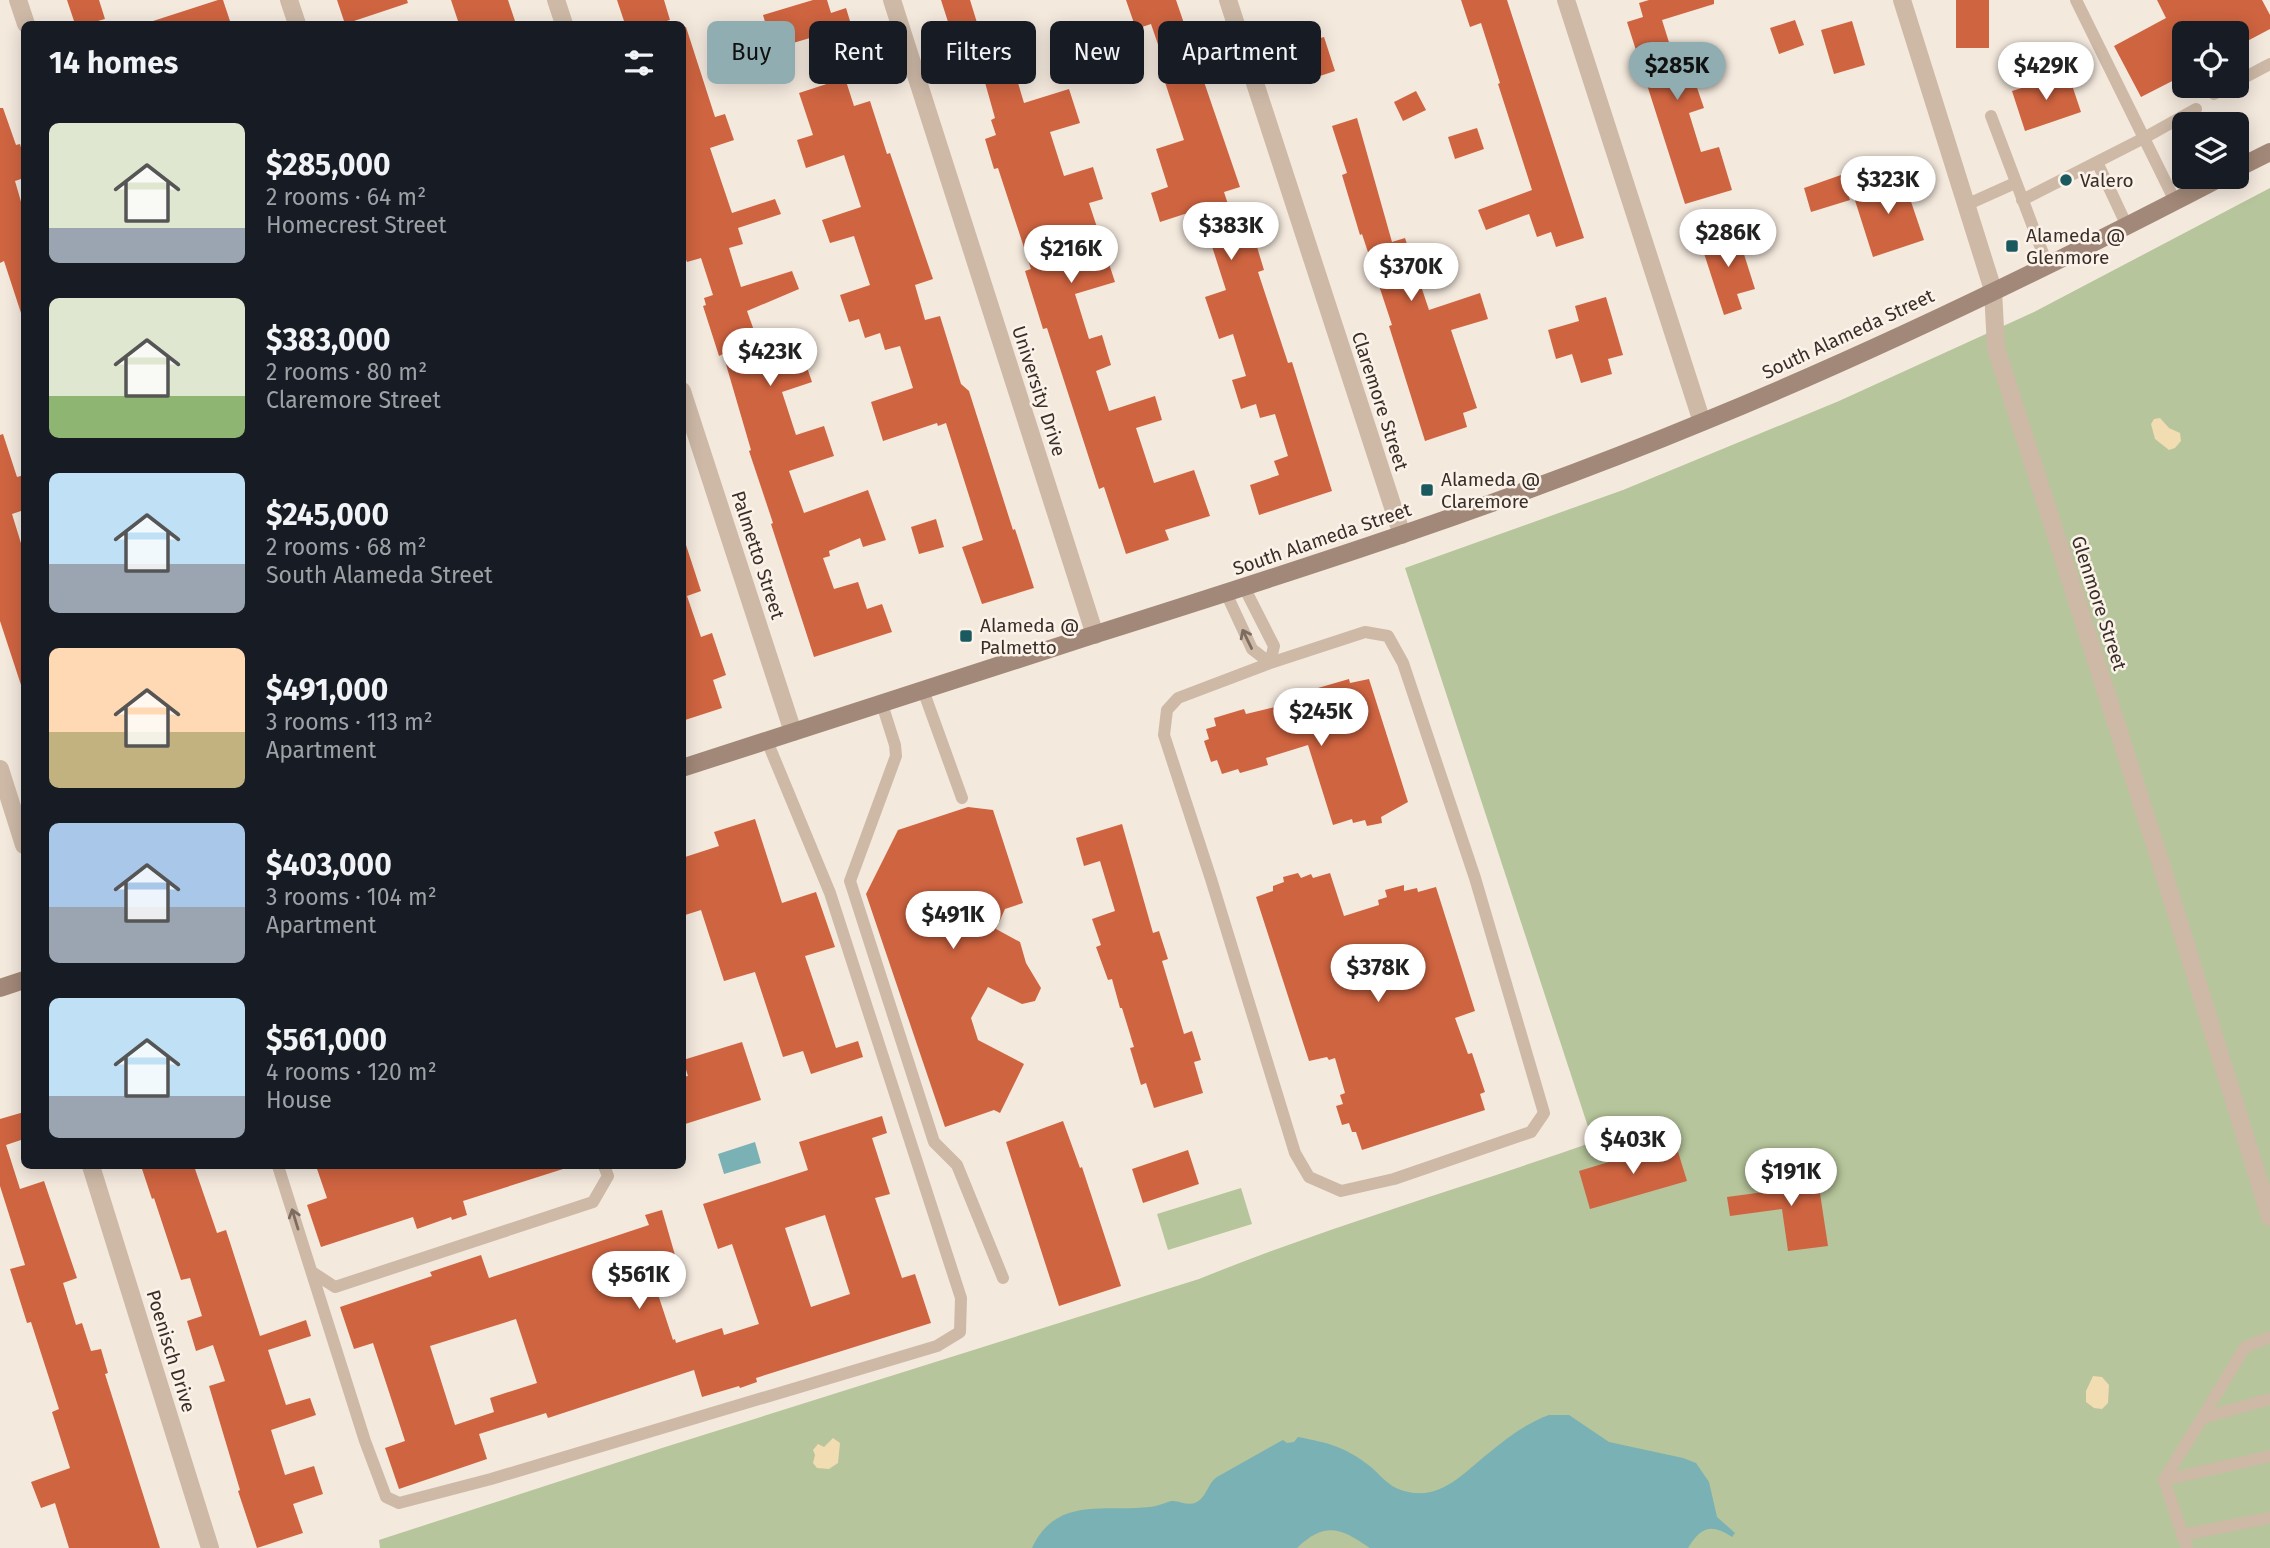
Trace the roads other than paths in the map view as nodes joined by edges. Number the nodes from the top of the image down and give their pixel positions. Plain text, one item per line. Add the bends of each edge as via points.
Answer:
1 (18, 0) edge
2 (289, 0) edge
3 (556, 0) edge
4 (892, 0) edge
5 (1228, 0) edge
6 (1566, 0) edge
7 (1902, 0) edge
8 (2076, 0) edge
9 (25, 21) edge
10 (296, 21) edge
11 (563, 21) edge
12 (2270, 64) edge
13 (2249, 75) edge
14 (2196, 109) dead end
15 (1991, 117) dead end
16 (2144, 138) junction
17 (2270, 152) edge
18 (2097, 162) junction
19 (2249, 162) edge
20 (2015, 183) junction
21 (2198, 189) edge
22 (2022, 200) junction
23 (2175, 201) junction
24 (1966, 205) junction
25 (2127, 226) junction
26 (2047, 264) junction
27 (1993, 290) junction
28 (686, 403) edge
29 (1703, 422) junction
30 (1402, 535) junction
31 (1244, 587) junction
32 (1226, 593) junction
33 (1095, 635) junction
34 (1270, 663) junction
35 (923, 690) junction
36 (881, 704) junction
37 (793, 732) junction
38 (767, 741) junction
39 (686, 767) edge
40 (0, 769) edge
41 (962, 798) dead end
42 (21, 836) edge
43 (21, 981) edge
44 (0, 988) edge
45 (92, 1169) edge
46 (279, 1169) edge
47 (605, 1169) edge
48 (2270, 1217) edge
49 (312, 1272) junction
50 (1003, 1278) dead end
51 (2270, 1337) edge
52 (2270, 1399) edge
53 (2202, 1418) junction
54 (2270, 1456) edge
55 (2164, 1480) junction
56 (2270, 1518) edge
57 (2182, 1535) junction
58 (210, 1548) edge
59 (2187, 1548) edge

1 - 9 street
2 - 10 street
3 - 11 street
4 - 33 street, University Drive
5 - 30 street, Claremore Street
6 - 29 street
7 - 24 street, Glenmore Street
8 - 16 lane
12 - 13 lane
14 - 16 lane
15 - 20 lane
16 - 18 lane
16 - 23 lane
17 - 19 main road
18 - 22 lane
18 - 25 lane
20 - 22 lane
20 - 24 lane
21 - 23 main road, South Alameda Street
22 - 26 lane
23 - 25 main road, South Alameda Street
24 - 27 street, Glenmore Street
25 - 26 main road, South Alameda Street
26 - 27 main road, South Alameda Street
27 - 29 main road, South Alameda Street
27 - 48 street, Glenmore Street via 1996,348
28 - 37 street, Palmetto Street
29 - 30 main road, South Alameda Street
30 - 31 main road, South Alameda Street
31 - 32 main road, South Alameda Street
31 - 34 lane via 1274,646
32 - 33 main road, South Alameda Street
34 -> 32 lane via 1252,649
33 - 35 main road, South Alameda Street
34 - 34 lane via 1365,632 1388,636 1403,663 1475,878 1544,1113 1531,1132 1394,1179 1341,1191 1309,1177 1295,1153 1164,736 1167,710 1178,698
35 - 36 main road, South Alameda Street
35 - 41 lane
36 - 37 main road, South Alameda Street
36 - 50 lane via 896,756 850,881 934,1142 957,1165
37 - 38 main road, South Alameda Street
38 - 39 main road, South Alameda Street
38 - 49 lane via 843,933 961,1298 960,1332 937,1346 398,1503 386,1497 365,1441
40 - 42 street
43 - 44 main road
45 - 58 street, Poenisch Drive
49 -> 46 lane
47 - 49 lane via 608,1176 593,1202 335,1287
51 - 53 lane via 2245,1347
52 - 53 lane
53 - 55 lane
54 - 55 lane
55 - 57 lane
56 - 57 lane
57 - 59 lane

